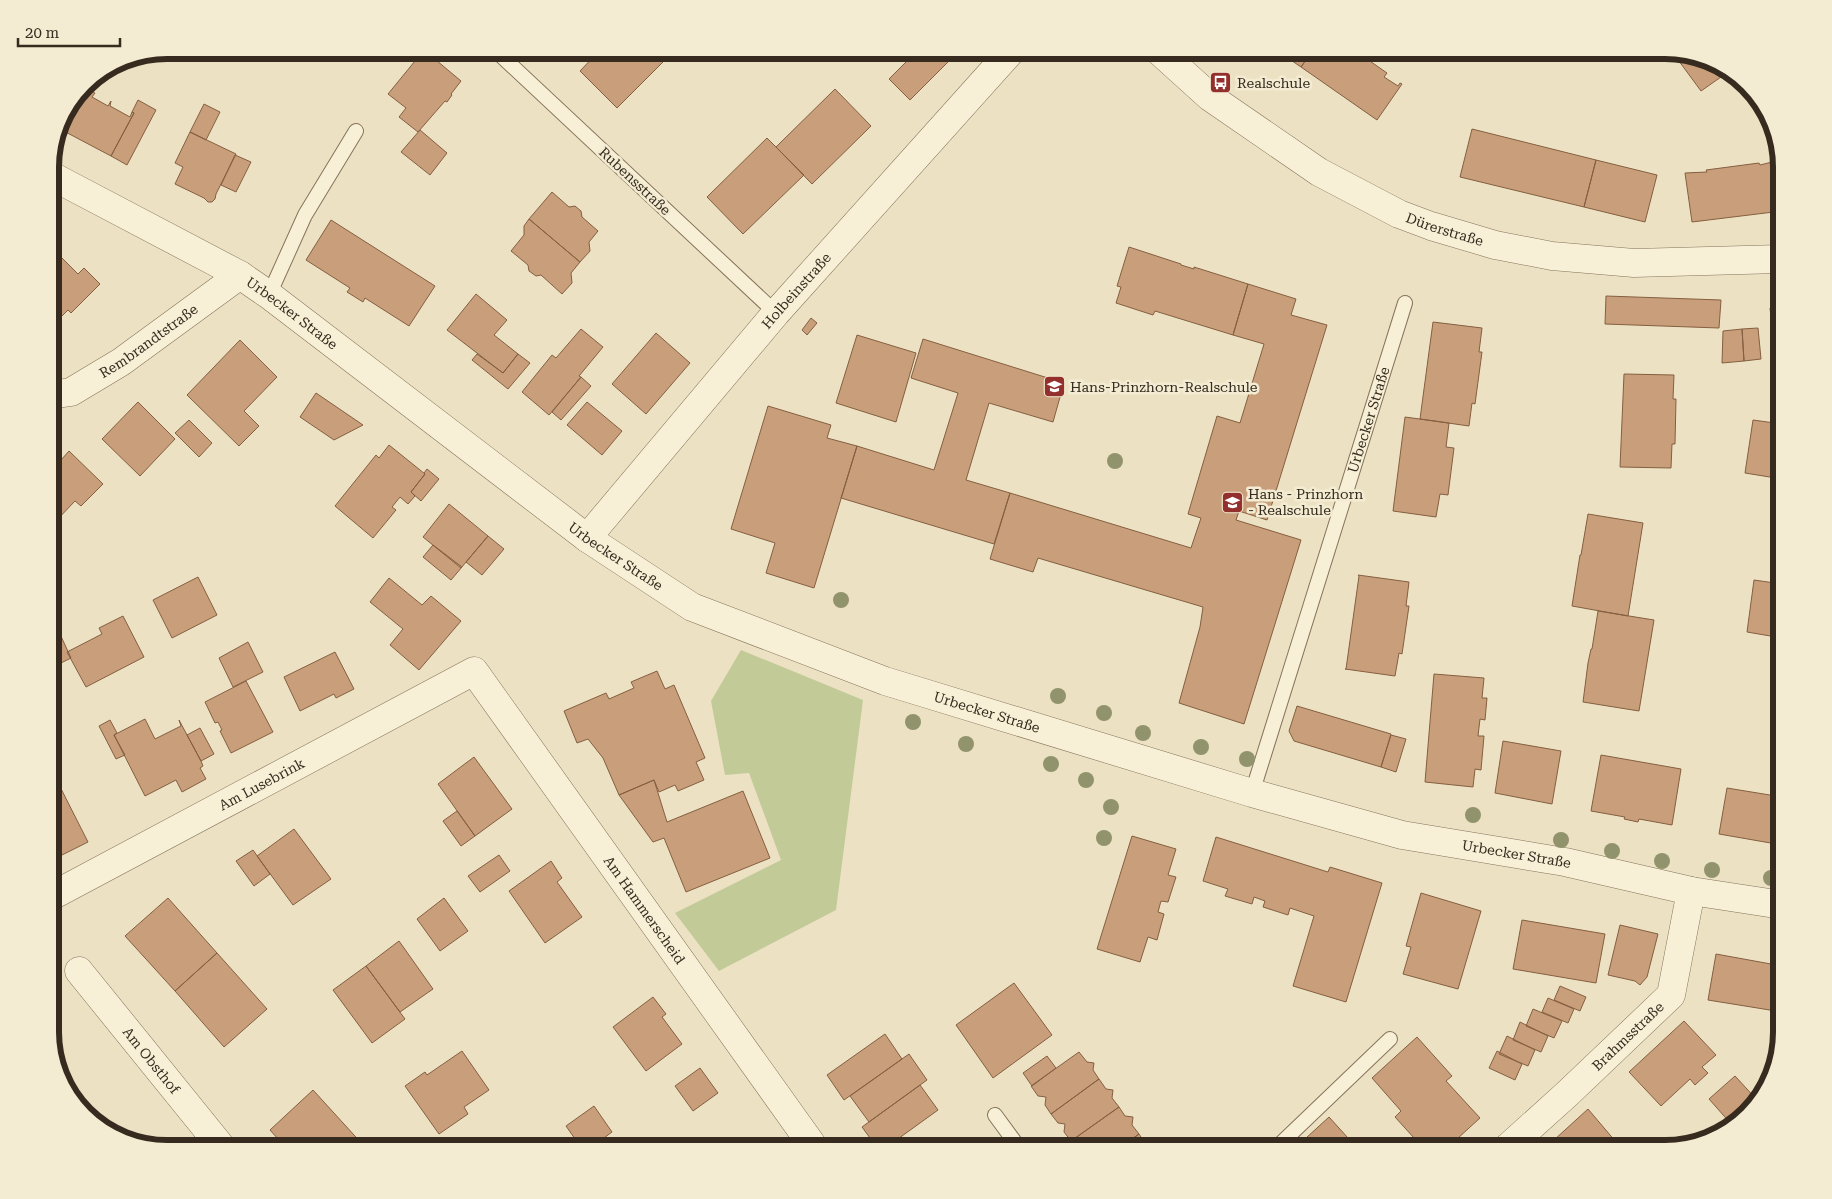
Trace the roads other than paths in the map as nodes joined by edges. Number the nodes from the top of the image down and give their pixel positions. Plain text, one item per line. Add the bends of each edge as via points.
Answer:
1 (505, 59) edge
2 (1004, 59) edge
3 (1168, 59) edge
4 (356, 131) dead end
5 (59, 180) edge
6 (1773, 258) edge
7 (240, 275) junction
8 (269, 295) junction
9 (1405, 303) dead end
10 (776, 312) junction
11 (59, 394) edge
12 (587, 538) junction
13 (474, 671) joint
14 (1252, 793) junction
15 (1692, 890) junction
16 (59, 893) edge
17 (1773, 904) edge
18 (79, 971) dead end
19 (1390, 1039) dead end
20 (995, 1115) dead end
21 (216, 1140) edge
22 (809, 1140) edge
23 (1013, 1140) edge
24 (1284, 1140) edge
25 (1521, 1140) edge

1 - 10 lane, Rubensstraße
2 - 10 street, Holbeinstraße
3 - 6 street, Dürerstraße via 1210,97 1319,172 1399,214 1431,226 1495,245 1552,256 1634,264
4 - 8 lane via 305,215
5 - 7 street, Urbecker Straße
7 - 8 street, Urbecker Straße
7 - 11 street, Rembrandtstraße via 120,362 71,392
8 - 12 street, Urbecker Straße
9 - 14 lane, Urbecker Straße
10 - 12 street, Holbeinstraße
12 - 14 street, Urbecker Straße via 692,607 885,681
13 - 16 street, Am Lusebrink
13 - 22 street, Am Hammerscheid
14 - 15 street, Urbecker Straße via 1402,835 1564,862
15 - 17 street, Urbecker Straße
15 - 25 street, Brahmsstraße via 1671,995
18 - 21 street, Am Obsthof
19 - 24 lane
20 - 23 lane

